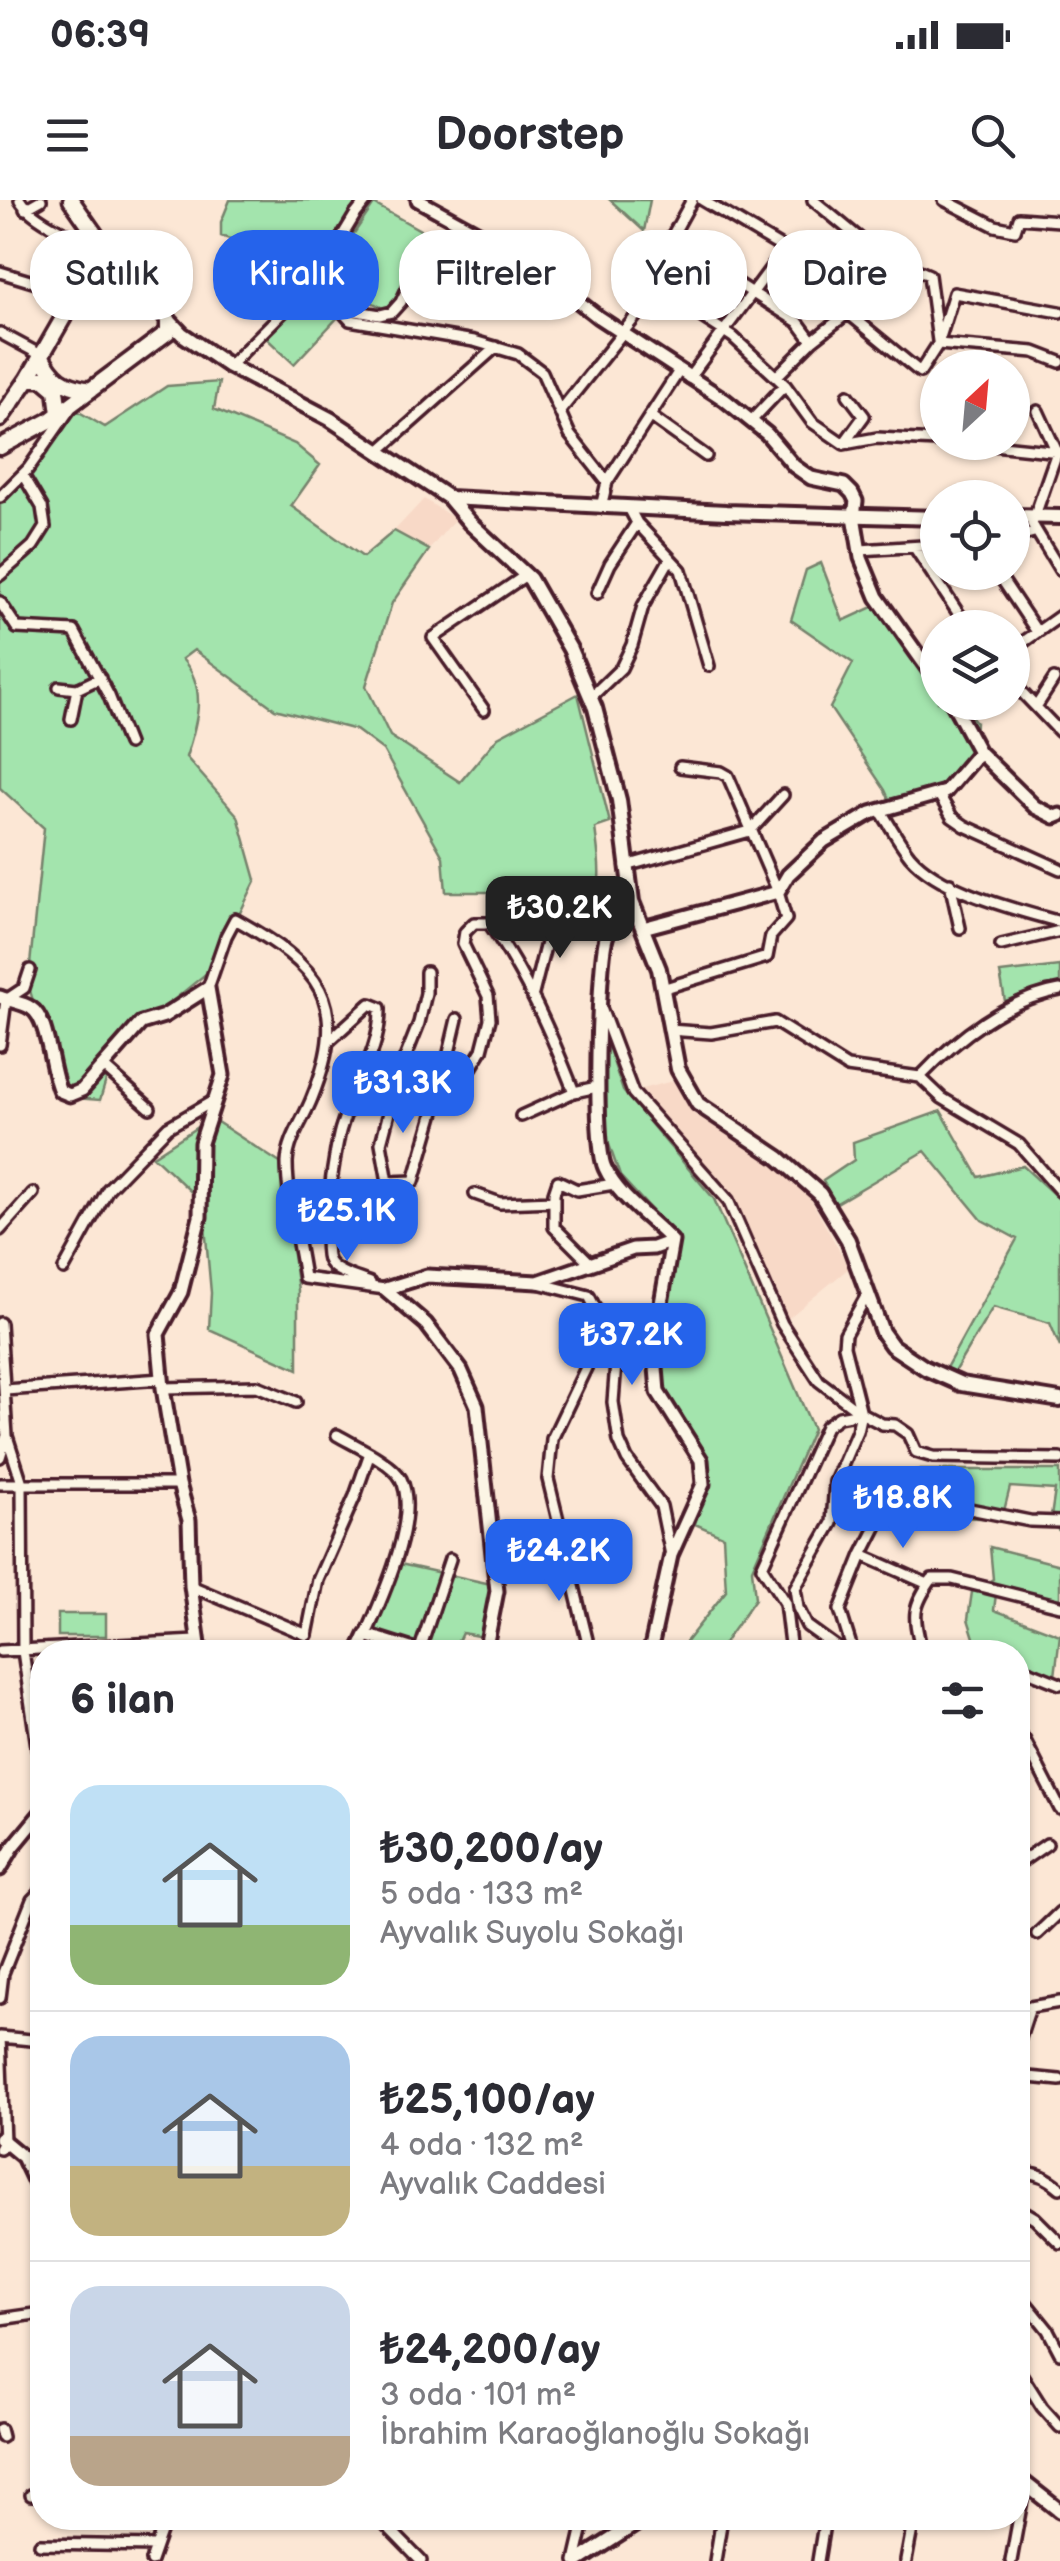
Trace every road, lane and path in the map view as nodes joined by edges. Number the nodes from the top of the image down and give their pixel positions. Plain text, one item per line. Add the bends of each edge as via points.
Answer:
1 (41, 200) edge
2 (70, 200) edge
3 (368, 200) edge
4 (418, 200) edge
5 (692, 200) edge
6 (702, 200) edge
7 (813, 200) edge
8 (944, 200) edge
9 (22, 204) edge
10 (1059, 221) edge
11 (66, 230) edge
12 (92, 230) edge
13 (347, 230) edge
14 (676, 230) edge
15 (849, 230) edge
16 (767, 239) edge
17 (0, 272) edge
18 (923, 273) edge
19 (767, 274) edge
20 (30, 281) edge
21 (747, 290) edge
22 (754, 294) junction
23 (1060, 312) edge
24 (61, 320) edge
25 (165, 320) edge
26 (274, 320) edge
27 (350, 320) edge
28 (632, 320) edge
29 (710, 320) edge
30 (173, 329) junction
31 (726, 331) junction
32 (0, 333) edge
33 (621, 333) junction
34 (812, 341) junction
35 (938, 344) junction
36 (496, 347) junction
37 (41, 355) junction
38 (1060, 362) edge
39 (229, 366) junction
40 (684, 375) junction
41 (776, 376) junction
42 (28, 380) junction
43 (785, 385) junction
44 (90, 390) junction
45 (848, 395) dead end
46 (75, 402) junction
47 (561, 410) junction
48 (1038, 411) dead end
49 (59, 413) junction
50 (650, 416) junction
51 (0, 418) edge
52 (751, 421) junction
53 (920, 440) edge
54 (844, 444) junction
55 (0, 447) edge
56 (1030, 449) edge
57 (379, 452) junction
58 (1058, 452) edge
59 (706, 456) dead end
60 (23, 475) junction
61 (608, 482) junction
62 (0, 496) edge
63 (449, 498) junction
64 (600, 507) junction
65 (630, 508) junction
66 (1030, 515) edge
67 (1035, 515) junction
68 (854, 516) junction
69 (1060, 517) edge
70 (920, 518) edge
71 (637, 523) junction
72 (1034, 532) junction
73 (1030, 533) edge
74 (915, 548) junction
75 (920, 548) edge
76 (860, 550) junction
77 (670, 559) junction
78 (1060, 570) edge
79 (0, 575) edge
80 (526, 575) junction
81 (1009, 590) edge
82 (597, 593) dead end
83 (0, 602) edge
84 (956, 610) edge
85 (1057, 623) edge
86 (1037, 632) junction
87 (1030, 637) edge
88 (920, 658) edge
89 (709, 666) dead end
90 (100, 678) junction
91 (1054, 679) dead end
92 (59, 687) dead end
93 (77, 689) junction
94 (590, 697) junction
95 (1030, 701) edge
96 (1036, 707) junction
97 (484, 710) dead end
98 (71, 719) dead end
99 (962, 720) edge
100 (1060, 732) edge
101 (128, 744) dead end
102 (979, 752) junction
103 (680, 767) dead end
104 (938, 794) junction
105 (783, 795) dead end
106 (880, 810) junction
107 (1060, 815) edge
108 (750, 831) junction
109 (626, 866) junction
110 (1060, 869) edge
111 (950, 883) junction
112 (778, 892) junction
113 (632, 902) junction
114 (552, 919) dead end
115 (1060, 922) edge
116 (642, 928) junction
117 (960, 928) dead end
118 (1060, 931) edge
119 (1001, 945) dead end
120 (30, 970) dead end
121 (426, 972) dead end
122 (208, 988) junction
123 (662, 989) junction
124 (1060, 990) edge
125 (533, 996) junction
126 (3, 998) edge
127 (601, 1008) junction
128 (456, 1020) dead end
129 (670, 1030) junction
130 (330, 1042) junction
131 (0, 1044) edge
132 (104, 1067) junction
133 (920, 1076) junction
134 (598, 1087) junction
135 (440, 1091) junction
136 (574, 1092) junction
137 (215, 1100) junction
138 (150, 1108) dead end
139 (521, 1116) dead end
140 (614, 1184) junction
141 (1060, 1191) edge
142 (33, 1193) dead end
143 (476, 1194) dead end
144 (554, 1201) junction
145 (0, 1230) edge
146 (672, 1241) junction
147 (590, 1264) junction
148 (64, 1269) dead end
149 (538, 1282) junction
150 (385, 1288) junction
151 (868, 1293) junction
152 (0, 1323) edge
153 (605, 1328) junction
154 (163, 1384) junction
155 (6, 1390) junction
156 (1060, 1400) edge
157 (296, 1402) dead end
158 (862, 1413) junction
159 (7, 1436) junction
160 (337, 1436) dead end
161 (370, 1453) junction
162 (0, 1457) edge
163 (1060, 1459) edge
164 (22, 1483) junction
165 (0, 1484) edge
166 (180, 1484) junction
167 (887, 1506) dead end
168 (965, 1508) dead end
169 (1060, 1522) edge
170 (492, 1546) junction
171 (566, 1552) junction
172 (672, 1554) junction
173 (862, 1554) junction
174 (450, 1559) dead end
175 (928, 1584) junction
176 (191, 1586) junction
177 (1060, 1606) edge
178 (792, 1609) junction
179 (366, 1635) junction
180 (197, 1640) edge
181 (364, 1640) edge
182 (382, 1640) edge
183 (423, 1640) edge
184 (489, 1640) edge
185 (587, 1640) edge
186 (653, 1640) edge
187 (791, 1640) edge
188 (822, 1640) edge
189 (849, 1640) edge
190 (919, 1640) edge
191 (0, 1651) edge
192 (24, 1651) junction
193 (30, 1651) edge
194 (1030, 1672) edge
195 (1060, 1684) edge
196 (30, 1694) edge
197 (1030, 1750) edge
198 (1060, 1807) edge
199 (30, 1826) edge
200 (1047, 1844) dead end
201 (1030, 1856) edge
202 (0, 1869) edge
203 (1060, 1912) edge
204 (30, 1916) edge
205 (1037, 1934) dead end
206 (0, 1998) edge
207 (1060, 2002) edge
208 (1030, 2007) edge
209 (0, 2037) edge
210 (30, 2040) edge
211 (1030, 2077) edge
212 (1060, 2080) edge
213 (1, 2143) edge
214 (30, 2155) edge
215 (22, 2157) junction
216 (1030, 2171) edge
217 (30, 2173) edge
218 (1060, 2188) edge
219 (1030, 2215) edge
220 (1060, 2243) edge
221 (1030, 2308) edge
222 (30, 2316) edge
223 (0, 2320) edge
224 (1060, 2353) edge
225 (1030, 2389) edge
226 (1060, 2427) edge
227 (1030, 2488) edge
228 (1060, 2512) edge
229 (161, 2530) edge
230 (391, 2530) edge
231 (583, 2530) edge
232 (626, 2530) edge
233 (720, 2530) edge
234 (824, 2530) edge
235 (912, 2530) edge
236 (1015, 2530) edge
237 (40, 2544) dead end
238 (154, 2546) junction
239 (152, 2561) edge
240 (421, 2561) edge
241 (576, 2561) edge
242 (715, 2561) edge
243 (818, 2561) edge
244 (906, 2561) edge
245 (1011, 2561) edge

1 - 9 street
2 - 12 main road
3 - 13 street
4 - 33 street via 522,257
5 - 14 street
6 - 16 street
7 - 15 street
8 - 10 street via 1015,230 1019,218
9 - 11 street
17 - 20 street
18 - 35 street
19 - 22 street
21 - 22 street
22 - 31 street
22 - 34 street via 798,322
23 - 35 street via 954,293
24 - 37 main road
25 - 30 main road
26 - 39 street
27 - 36 street
28 - 33 street
29 - 31 street
30 - 39 main road
30 - 44 main road
31 - 40 street
31 - 41 street
32 - 37 street
33 - 40 street
33 - 47 street
34 - 35 street via 848,314 920,372
34 - 41 street
35 - 38 street via 1034,352
36 - 47 street via 542,372
36 - 57 street
37 - 42 main road
37 - 44 main road via 54,377
39 - 57 main road
40 - 50 street
40 - 52 street
41 - 43 street
42 - 49 main road via 43,378 56,390
42 - 51 main road
43 - 52 street
43 - 54 street via 812,422
44 - 46 main road
45 - 54 street via 864,416
46 - 49 main road
46 - 60 street
47 - 61 street via 570,435
48 - 58 street
49 - 55 main road
50 - 59 street
50 - 61 street
52 - 68 street via 794,466 844,485 856,500
53 - 54 street
56 - 58 street
57 - 63 main road
58 - 67 street
60 - 62 street
60 - 79 street via 45,527
61 - 64 street
63 - 64 main road
63 - 80 main road
64 - 65 main road
65 - 68 main road
65 - 71 street
66 - 67 main road
67 - 69 main road
67 - 72 street
68 - 70 main road
68 - 76 street
71 - 77 street
71 - 82 street
72 - 73 street
72 - 78 street
74 - 75 street
74 - 76 street
74 - 84 street
76 - 88 street via 877,597
77 - 89 street via 680,570
77 - 94 street via 620,668
80 - 94 main road
80 - 97 street via 433,638
81 - 86 street
83 - 90 street via 17,628 74,631
85 - 86 street
86 - 87 street
90 - 93 street
90 - 101 street
91 - 96 street
92 - 93 street
93 - 98 street
94 - 109 main road via 618,800
95 - 96 street
96 - 100 street
99 - 102 street
102 - 104 street
102 - 107 street via 1035,807
103 - 108 street via 728,776
104 - 106 street
104 - 110 street via 964,826
105 - 108 street
106 - 111 street via 911,857
106 - 112 street via 824,841
108 - 109 street
108 - 112 street
109 - 113 main road
111 - 115 street
111 - 117 street
112 - 116 street
112 - 123 street via 786,919 770,936 766,957
113 - 116 main road
113 - 127 street via 605,940
114 - 125 street
116 - 123 main road
118 - 119 street
120 - 126 street via 24,988
121 - 135 street via 418,1024 381,1143 388,1182 414,1181
122 - 130 street via 236,919 317,981
122 - 132 street via 142,1023
122 - 137 street via 223,1075
123 - 129 main road
124 - 133 street via 1010,1006
125 - 135 street via 489,924 474,923 463,944 488,996 490,1018 482,1050 463,1081
125 - 136 street
126 - 131 street
126 - 132 street via 32,1008 40,1019 60,1091 82,1090
127 - 134 street
127 - 158 street via 633,1093 728,1200 782,1324 819,1381
128 - 135 street
129 - 133 street via 710,1033 775,1022 847,1066
129 - 151 main road via 678,1069 698,1104 820,1194 848,1240
130 - 150 street via 287,1161 304,1278
130 - 150 street via 363,1008 380,1008 364,1077 339,1131 324,1240 334,1268
132 - 138 street
133 - 141 street via 942,1098 1019,1144
134 - 136 street
134 - 140 street via 602,1164
136 - 139 street
137 - 148 street via 168,1128 108,1190
137 - 154 street via 202,1142 200,1218 181,1292 158,1334
140 - 144 street via 577,1190 558,1181
140 - 146 street
142 - 145 street
143 - 144 street via 500,1203
144 - 147 street via 558,1234
146 - 147 street
146 - 172 street via 654,1342 658,1392 701,1460 703,1484
147 - 149 street
149 - 150 street via 427,1276
149 - 153 street via 588,1296
150 - 170 street via 426,1324 461,1370 477,1406
151 - 156 main road via 892,1346 925,1368 982,1390
151 - 158 street via 844,1334
152 - 155 street
153 - 171 street via 552,1439 548,1479
153 - 172 street via 617,1350 612,1402 619,1441 661,1506
154 - 155 street
154 - 157 street via 256,1386
154 - 166 street
155 - 159 street
158 - 163 street via 895,1425 916,1452 933,1457
158 - 178 street via 835,1482 832,1523 795,1588
158 - 178 street via 826,1426 767,1550 762,1567
159 - 162 street
159 - 164 street
160 - 161 street
161 - 176 street via 318,1580 307,1635
161 - 179 street via 400,1476 408,1505
164 - 165 street
164 - 166 street
164 - 192 street
166 - 176 street via 189,1520
167 - 173 street
168 - 169 street
170 - 171 street
170 - 184 street via 497,1591
171 - 185 street
172 - 186 street
173 - 175 street
173 - 189 street via 840,1610
174 - 183 street
175 - 177 street via 952,1580
175 - 190 street via 916,1600
176 - 180 street
178 - 187 street
178 - 188 street
179 - 181 street
179 - 182 street
191 - 192 street
192 - 193 street
192 - 196 street
194 - 195 street
197 - 198 street
199 - 202 street
200 - 201 street
203 - 205 street
204 - 206 street via 3,1972
207 - 208 street
209 - 210 street
209 - 213 street
211 - 212 street
213 - 215 street
214 - 215 street
215 - 217 street
216 - 218 street
219 - 220 street
221 - 224 street
222 - 223 street
225 - 226 street
227 - 228 main road
229 - 238 street
230 - 240 street
231 - 241 street
232 - 241 main road
233 - 242 street
234 - 243 street
235 - 244 street
236 - 245 street
237 - 238 street
238 - 239 street

